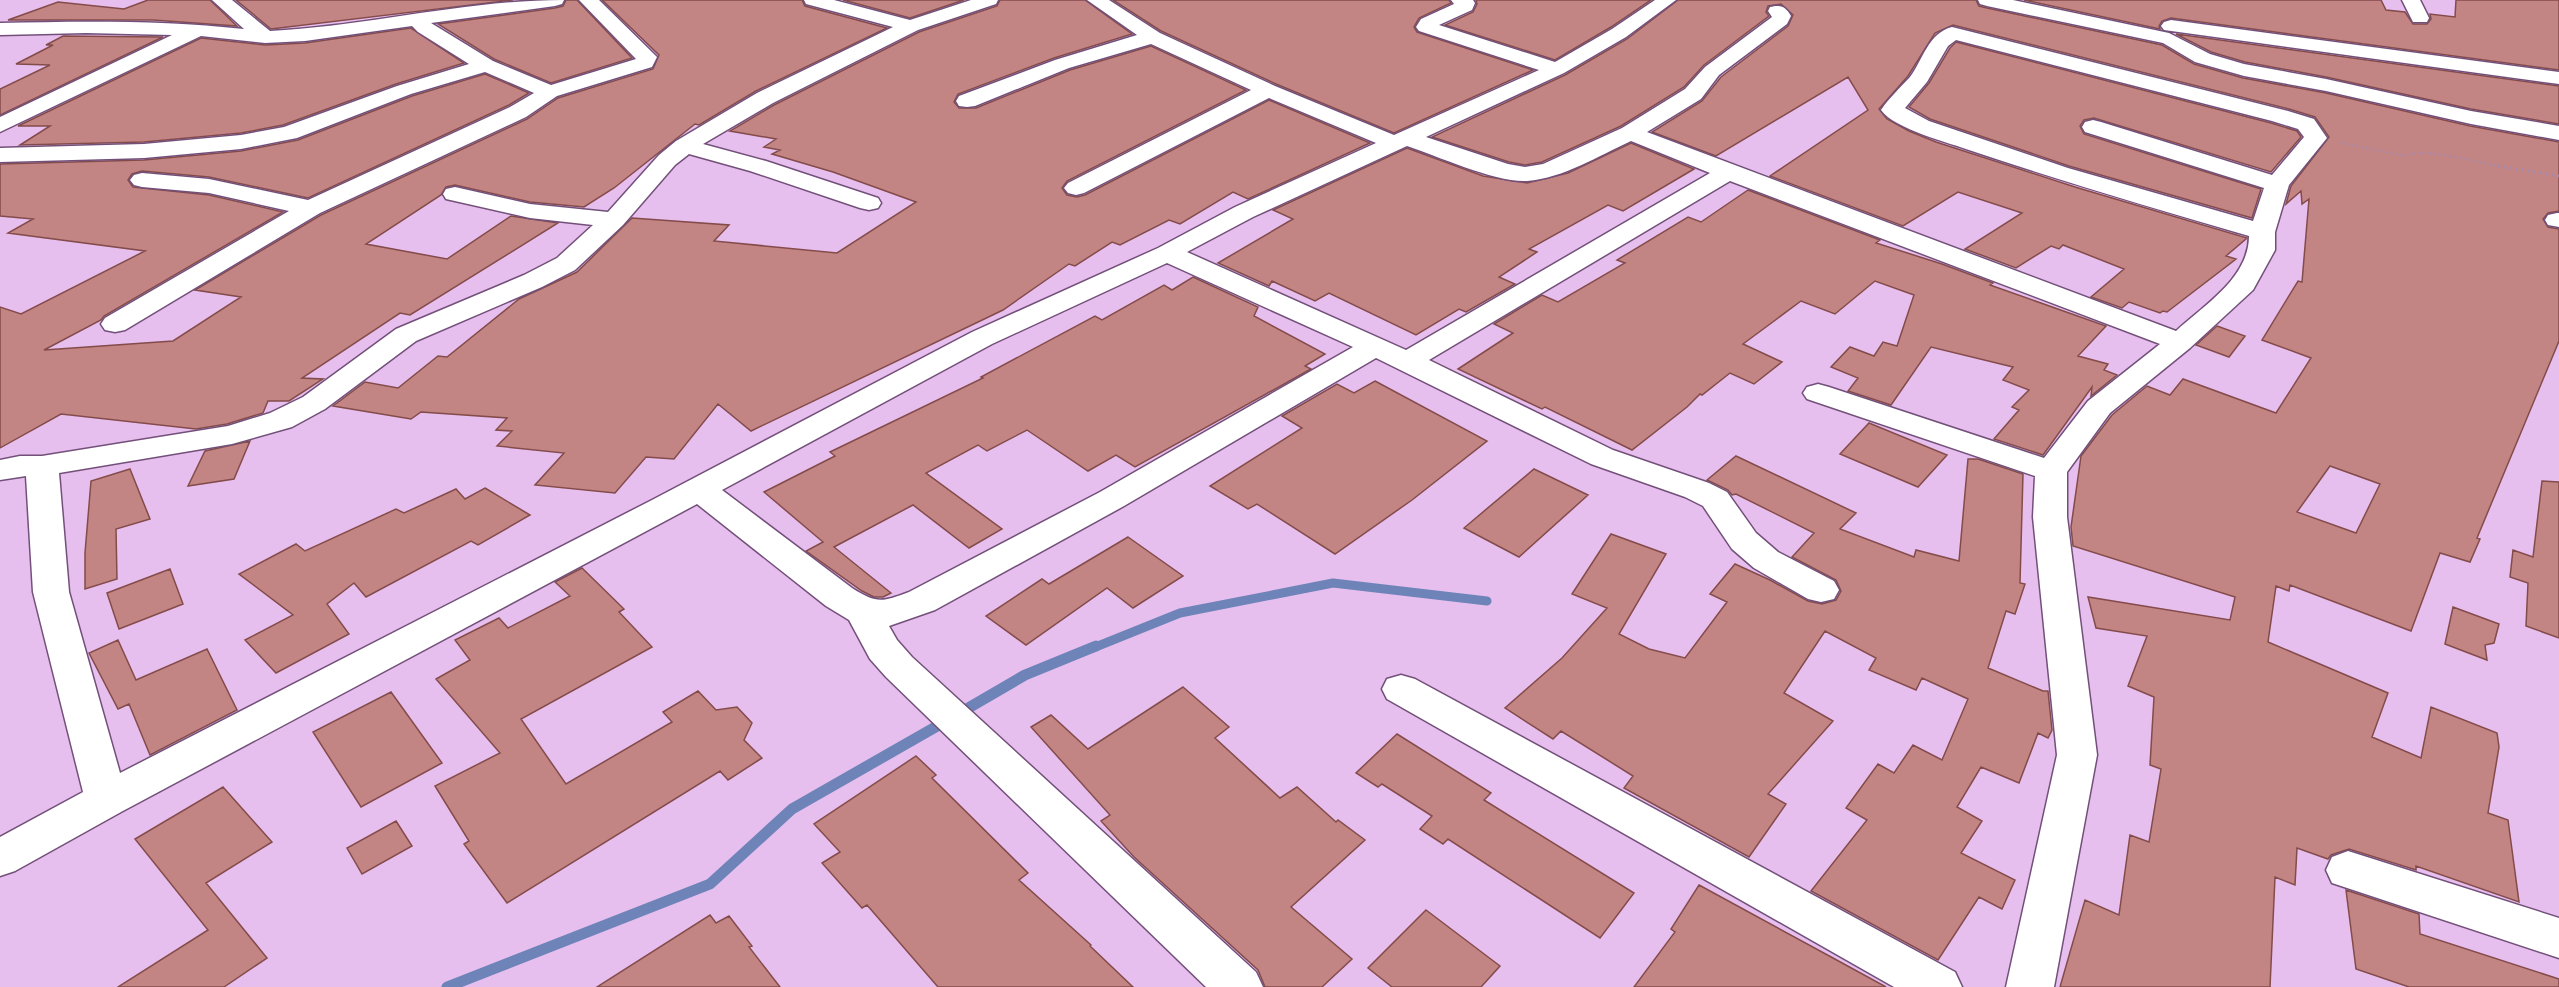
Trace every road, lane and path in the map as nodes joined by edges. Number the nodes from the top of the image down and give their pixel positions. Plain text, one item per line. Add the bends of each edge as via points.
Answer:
1 (221, 0) edge
2 (555, 0) edge
3 (588, 0) edge
4 (813, 0) edge
5 (989, 0) edge
6 (1095, 0) edge
7 (1460, 0) edge
8 (1667, 0) edge
9 (1987, 0) edge
10 (2411, 0) edge
11 (488, 4) edge
12 (1776, 11) dead end
13 (2420, 18) dead end
14 (417, 20) junction
15 (2171, 25) junction
16 (910, 26) junction
17 (0, 29) edge
18 (199, 30) junction
19 (265, 37) junction
20 (1153, 37) junction
21 (486, 66) junction
22 (1557, 69) junction
23 (2559, 78) edge
24 (1268, 90) junction
25 (550, 92) junction
26 (967, 101) dead end
27 (0, 125) edge
28 (2093, 127) dead end
29 (1630, 133) junction
30 (2559, 133) edge
31 (2316, 138) junction
32 (1400, 140) junction
33 (684, 146) junction
34 (0, 155) edge
35 (1728, 172) junction
36 (2559, 176) edge
37 (142, 180) dead end
38 (2277, 184) junction
39 (1076, 188) dead end
40 (455, 194) dead end
41 (869, 203) dead end
42 (311, 208) junction
43 (614, 220) junction
44 (2262, 232) junction
45 (1167, 253) junction
46 (115, 324) dead end
47 (2180, 342) junction
48 (1374, 346) junction
49 (1407, 361) junction
50 (1818, 393) dead end
51 (15, 462) edge
52 (2051, 471) junction
53 (699, 489) junction
54 (1821, 590) dead end
55 (863, 612) junction
56 (1401, 689) dead end
57 (106, 800) junction
58 (0, 858) edge
59 (2348, 870) dead end
60 (2559, 938) edge
61 (1239, 987) edge
62 (1938, 987) edge
63 (2030, 987) edge

1 - 19 street
2 - 11 street
3 - 25 street via 647,57 645,63
4 - 16 street
5 - 16 street
6 - 20 street
7 - 22 street via 1466,6 1426,27
8 - 22 street
9 - 15 street
10 - 13 street
11 - 14 street
12 - 29 street via 1782,16 1780,20 1712,71 1693,94
14 - 19 street
14 - 21 street
15 - 23 street
15 - 30 street via 2183,51 2198,57 2439,112
16 - 33 street via 765,98
17 - 18 street
18 - 19 street
18 - 27 street
20 - 24 street
20 - 26 street via 1062,64
21 - 25 street
21 - 34 street via 404,90 290,133 144,151
22 - 32 street
24 - 32 street
24 - 39 street
25 - 42 street via 518,112
28 - 38 street
29 - 32 street via 1549,170 1525,174
29 - 35 street
31 - 36 path via 2405,156 2412,152 2431,153
31 - 38 street
31 - 44 street via 2306,124 2280,116 1952,33 1940,43 1920,78 1892,110 1921,126 2060,173
32 - 45 street via 1244,212
33 - 41 street
33 - 43 street
35 - 47 street
35 - 49 street
37 - 42 street via 209,186
38 - 44 street
40 - 43 street via 530,211
42 - 46 street
43 - 51 street via 566,264 406,334 314,403 281,420 232,435
44 - 47 street via 2262,250 2244,284
45 - 48 street
45 - 53 street via 982,338
47 - 52 street via 2099,406
48 - 49 street
48 - 55 street via 1112,499 922,600 887,615
49 - 54 street via 1602,457 1715,499 1744,541 1766,560
50 - 52 street
51 - 57 street
52 - 63 street via 2050,517 2077,755
53 - 55 street
53 - 57 street
55 - 61 street via 883,649 899,668
56 - 62 street
57 - 58 street
59 - 60 street

